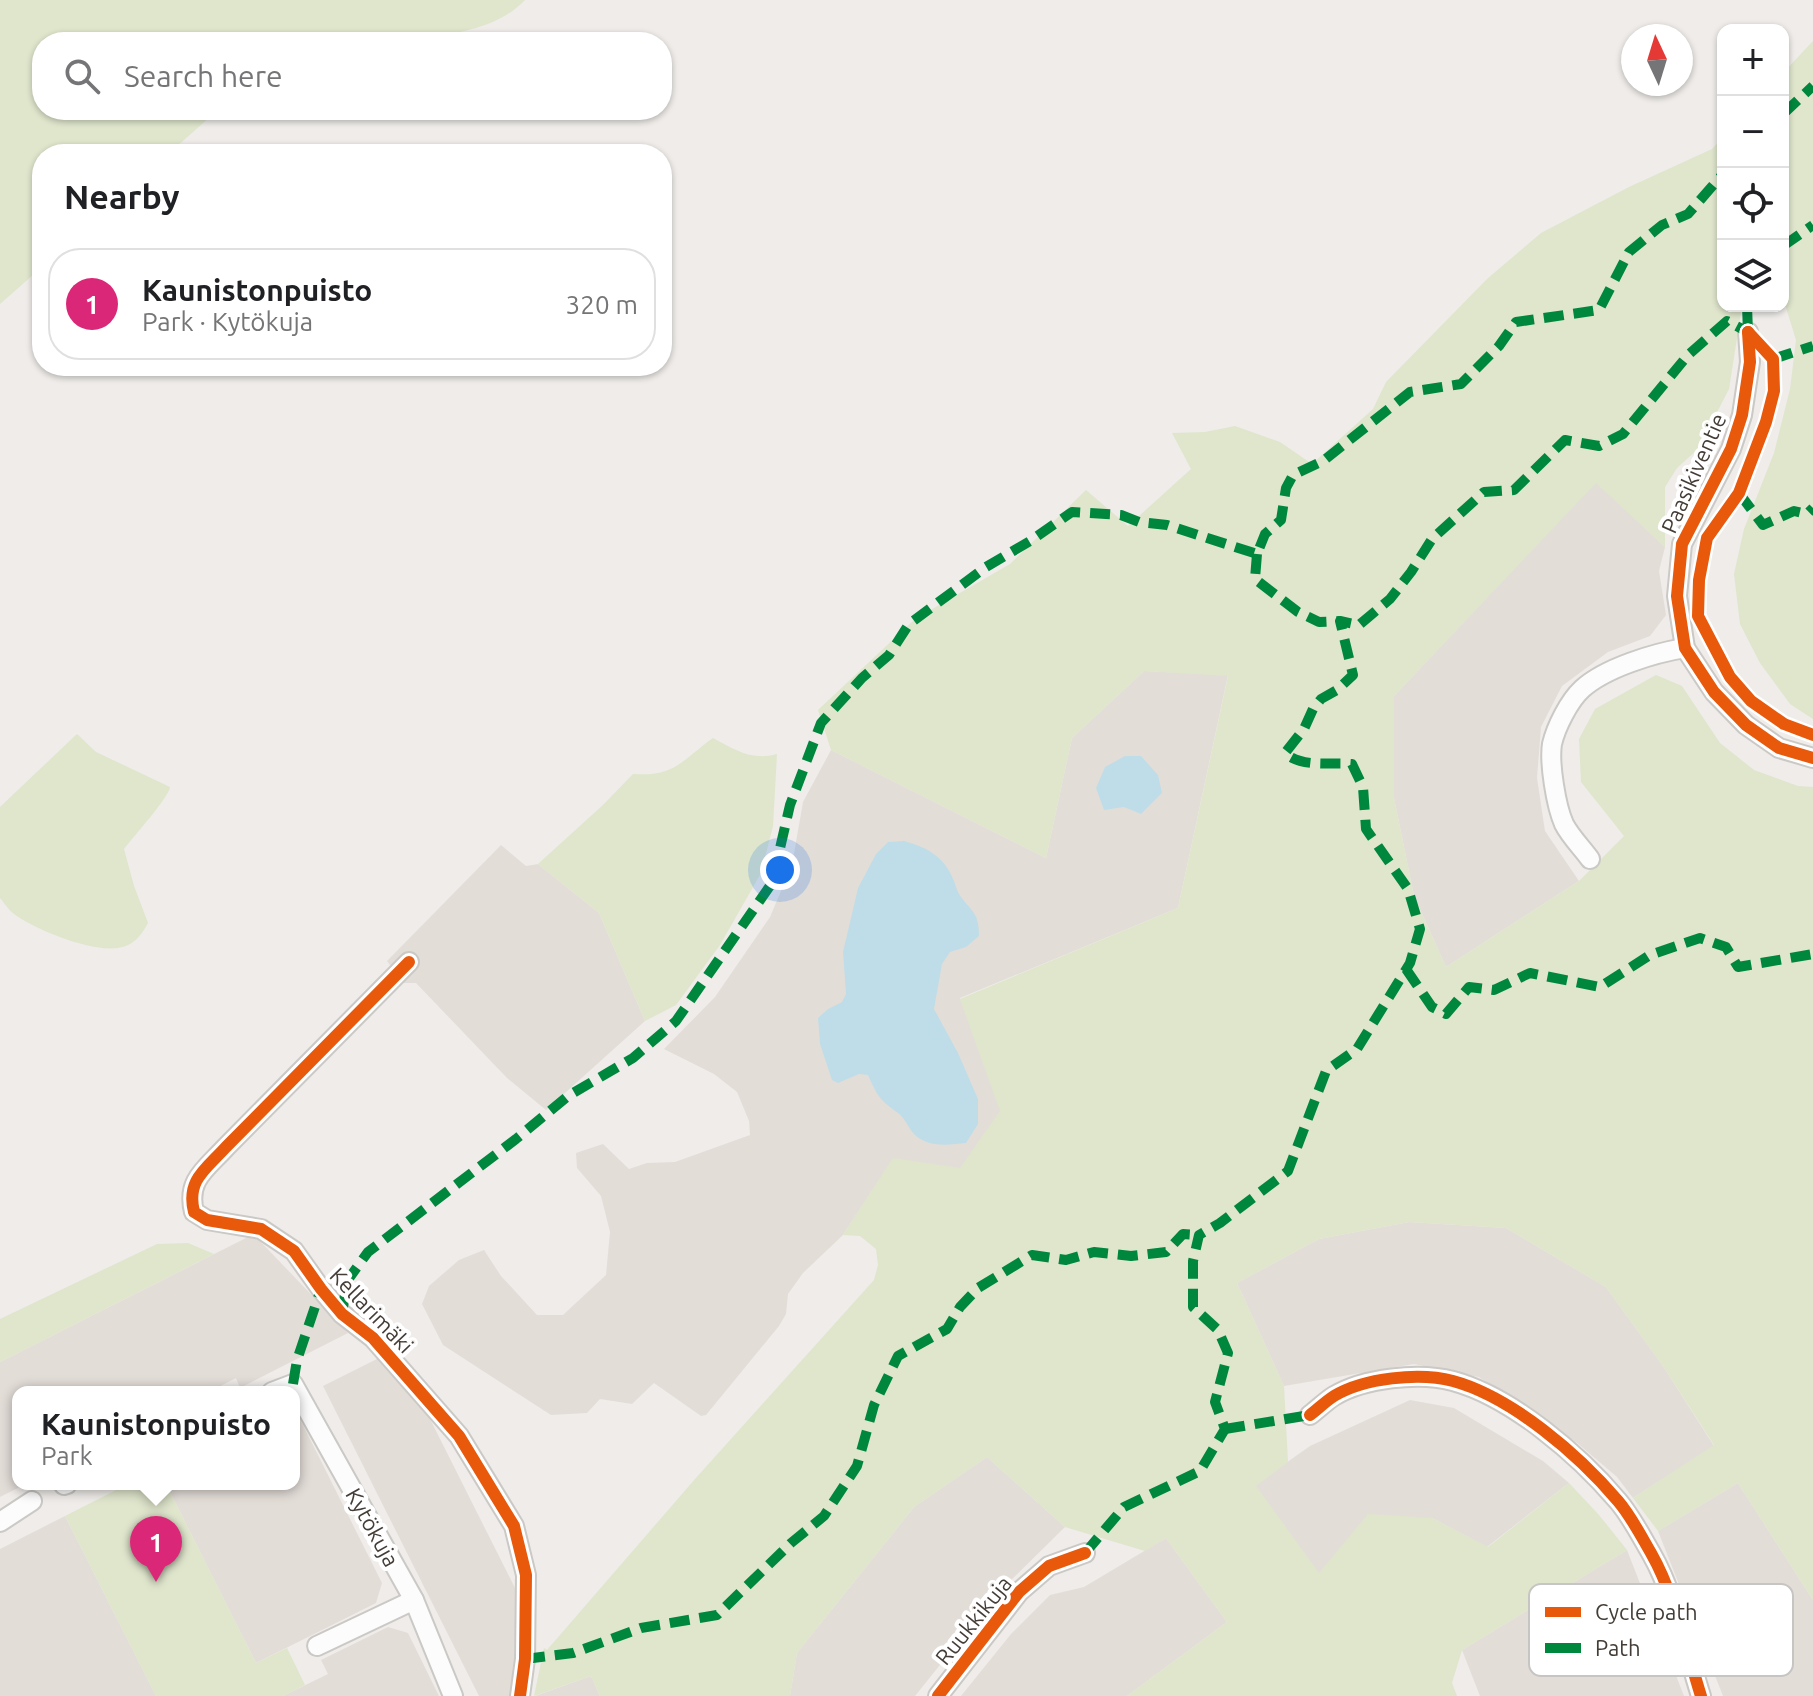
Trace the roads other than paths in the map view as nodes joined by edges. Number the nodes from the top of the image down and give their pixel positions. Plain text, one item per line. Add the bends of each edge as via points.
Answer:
1 (1748, 332) dead end
2 (1685, 648) junction
3 (1813, 758) edge
4 (1590, 859) dead end
5 (409, 962) dead end
6 (300, 1396) edge
7 (1310, 1415) dead end
8 (32, 1501) dead end
9 (0, 1522) edge
10 (1085, 1553) dead end
11 (1664, 1584) edge
12 (414, 1600) junction
13 (317, 1646) dead end
14 (1695, 1676) edge
15 (453, 1696) edge
16 (520, 1696) edge
17 (938, 1696) edge
18 (1701, 1696) edge

1 - 2 street, Paasikiventie via 1750,362 1742,415 1731,449 1682,544 1677,596
2 - 3 street, Paasikiventie via 1714,692 1746,725 1779,748
2 - 4 street via 1618,667 1581,690 1564,716 1552,745 1554,786 1564,824
5 - 16 street, Kellarimäki via 226,1147 190,1194 194,1212 207,1220 261,1229 294,1251 335,1306 394,1361 459,1436 514,1526 526,1575
6 - 12 street, Kytökuja
7 - 11 street via 1334,1396 1367,1382 1408,1378 1452,1381 1491,1398 1534,1423 1620,1503
8 - 9 street
10 - 17 street, Ruukkikuja via 1049,1566 1019,1592
12 - 13 street
12 - 15 street, Kytökuja
14 - 18 street

